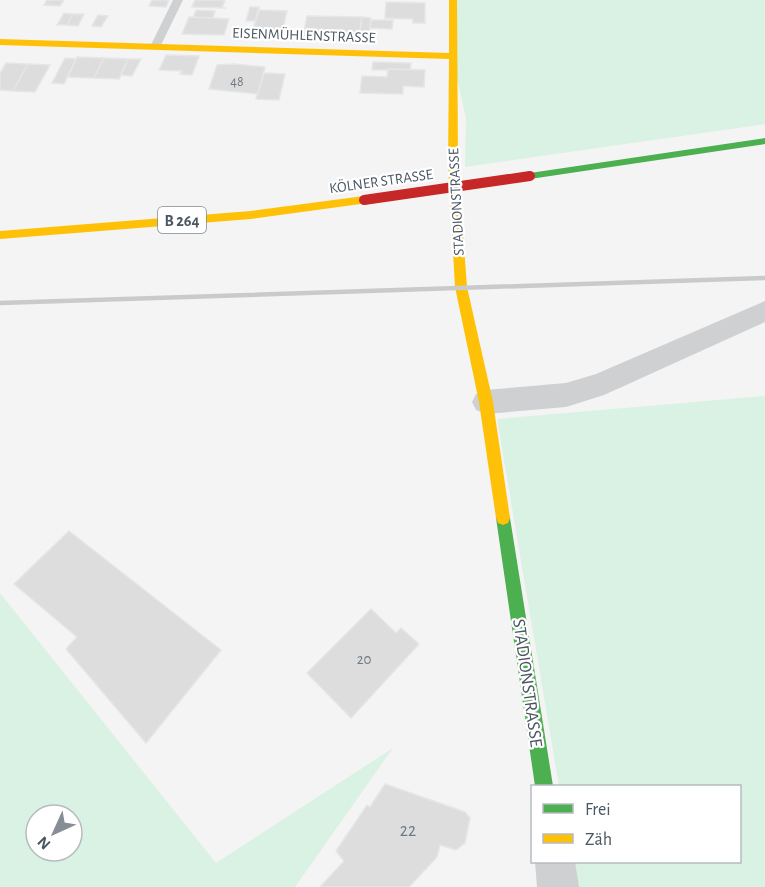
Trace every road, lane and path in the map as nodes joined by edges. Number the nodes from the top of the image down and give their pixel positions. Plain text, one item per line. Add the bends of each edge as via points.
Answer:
1 (178, 0) edge
2 (453, 0) edge
3 (0, 42) edge
4 (155, 47) junction
5 (452, 56) junction
6 (765, 141) edge
7 (0, 235) edge
8 (765, 311) edge
9 (486, 402) junction
10 (544, 785) edge
11 (555, 863) edge
12 (558, 887) edge

1 - 4 lane
2 - 5 street, STADIONSTRASSE
3 - 4 street, EISENMÜHLENSTRASSE
4 - 5 street, EISENMÜHLENSTRASSE
5 - 9 street, STADIONSTRASSE via 453,165 461,287
6 - 7 street, KÖLNER STRASSE / B 264, bridge via 251,215
8 - 9 street via 604,383 566,395
9 - 10 street, STADIONSTRASSE
11 - 12 street

